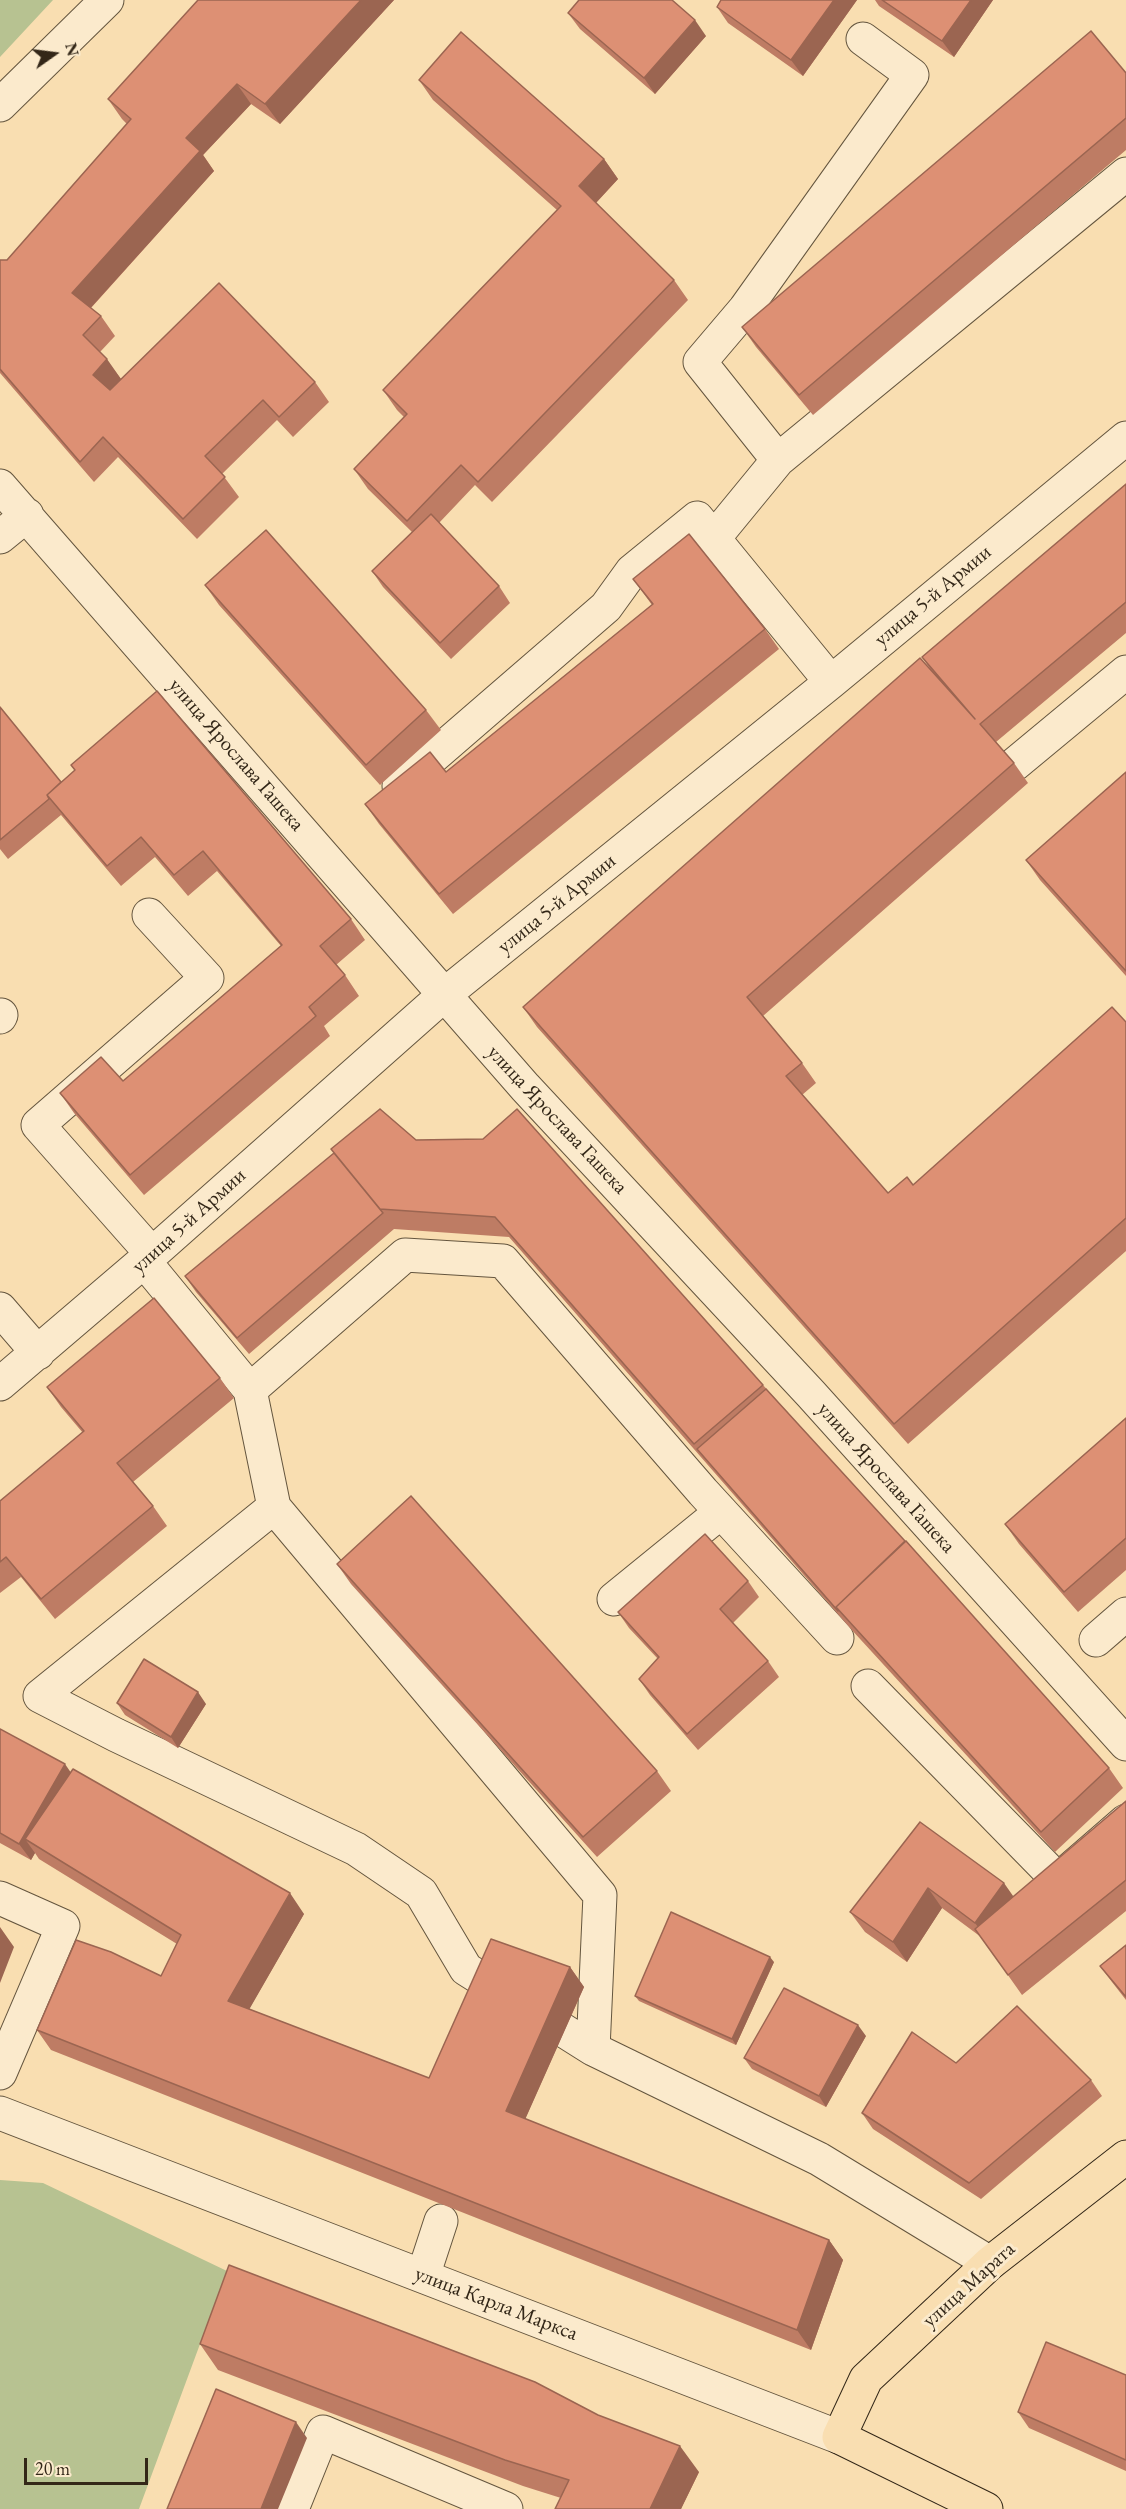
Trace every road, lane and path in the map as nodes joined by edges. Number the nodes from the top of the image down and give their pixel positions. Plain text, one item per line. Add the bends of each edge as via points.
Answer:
1 (107, 0) edge
2 (863, 39) dead end
3 (0, 105) edge
4 (1126, 174) edge
5 (1126, 438) edge
6 (778, 460) junction
7 (0, 486) edge
8 (27, 515) junction
9 (0, 537) edge
10 (714, 538) junction
11 (1126, 672) edge
12 (831, 682) junction
13 (1015, 764) edge
14 (397, 787) edge
15 (149, 915) dead end
16 (444, 995) junction
17 (148, 1258) junction
18 (0, 1310) edge
19 (38, 1353) junction
20 (0, 1384) edge
21 (250, 1390) junction
22 (729, 1469) edge
23 (712, 1502) junction
24 (274, 1507) junction
25 (614, 1599) dead end
26 (1126, 1614) edge
27 (837, 1638) edge
28 (1096, 1640) dead end
29 (868, 1686) dead end
30 (1126, 1744) edge
31 (1126, 1821) edge
32 (0, 1898) edge
33 (593, 2049) junction
34 (0, 2073) edge
35 (0, 2113) edge
36 (1126, 2157) edge
37 (441, 2221) edge
38 (990, 2263) junction
39 (423, 2276) junction
40 (839, 2437) junction
41 (292, 2509) edge
42 (506, 2509) edge
43 (986, 2509) edge

1 - 3 street
2 - 6 street via 912,75 745,309 700,362
4 - 6 street
5 - 12 street, улица 5-й Армии
6 - 10 street
7 - 8 street, улица Ярослава Гашека
8 - 9 street
8 - 16 street, улица Ярослава Гашека
10 - 12 street
10 - 14 street via 697,518 632,571 606,608
11 - 13 street
12 - 16 street, улица 5-й Армии
15 - 17 street via 207,978 38,1125
16 - 17 street, улица 5-й Армии
16 - 30 street, улица Ярослава Гашека via 800,1404
17 - 19 street, улица 5-й Армии
17 - 21 street
18 - 19 street
19 - 20 street, улица 5-й Армии
21 - 23 street via 405,1256 503,1261
21 - 24 street
22 - 23 street
23 - 25 street
23 - 27 street
24 - 33 street via 600,1895
24 - 33 street via 40,1696 356,1849 421,1893 466,1969
26 - 28 street
29 - 31 street via 1058,1880
32 - 34 street via 63,1926
33 - 38 street via 819,2159
35 - 39 street, улица Карла Маркса
36 - 38 main road, улица Марата
37 - 39 street
38 - 40 main road, улица Марата via 866,2379
39 - 40 street, улица Карла Маркса
40 - 43 main road, улица Карла Маркса
41 - 42 street via 322,2432

